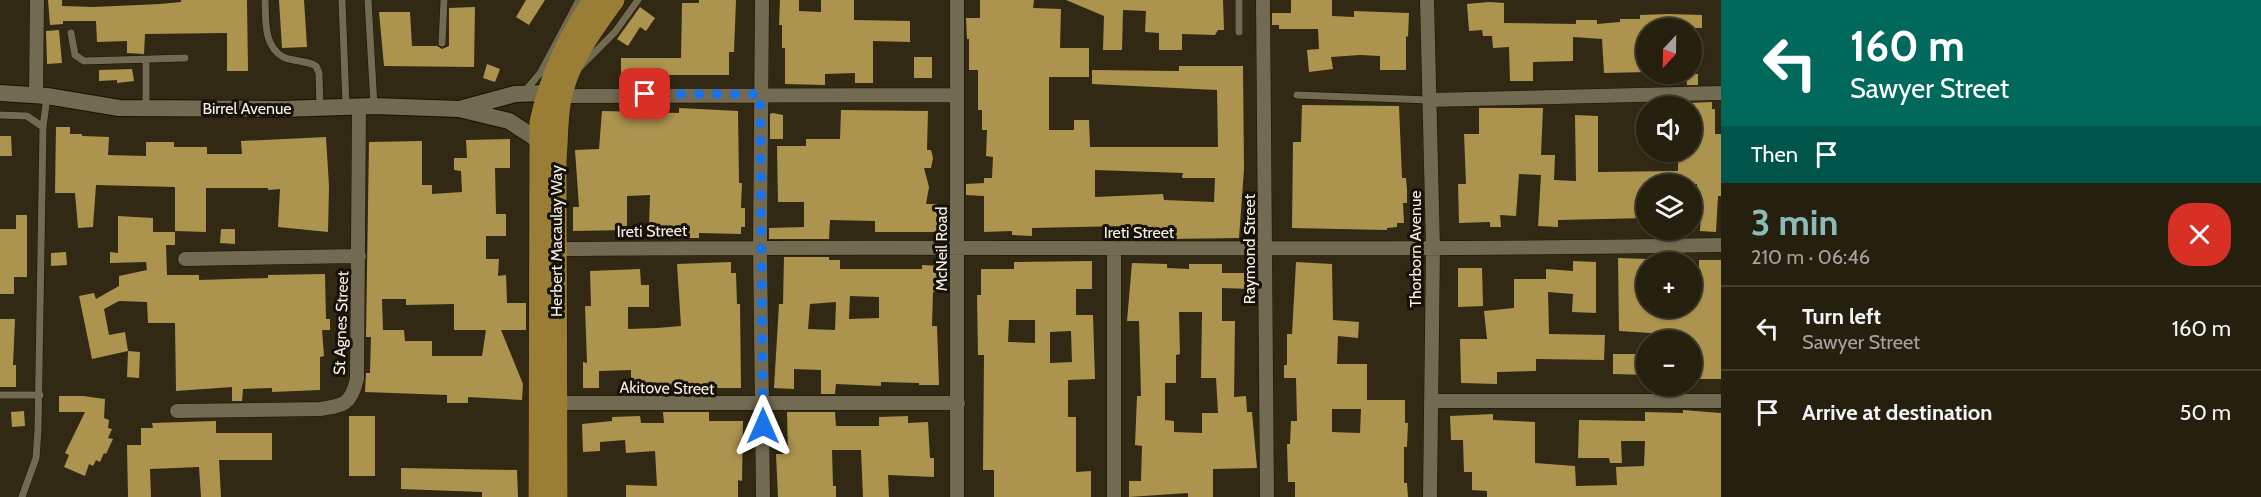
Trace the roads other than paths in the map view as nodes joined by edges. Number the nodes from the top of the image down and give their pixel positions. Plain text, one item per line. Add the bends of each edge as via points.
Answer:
1 (38, 0) edge
2 (266, 0) edge
3 (342, 0) edge
4 (368, 0) edge
5 (444, 0) edge
6 (579, 0) edge
7 (594, 0) edge
8 (614, 0) edge
9 (638, 0) edge
10 (762, 0) edge
11 (957, 0) edge
12 (1239, 0) edge
13 (1263, 0) edge
14 (1427, 0) edge
15 (1239, 32) dead end
16 (71, 33) dead end
17 (442, 43) dead end
18 (185, 58) dead end
19 (146, 60) junction
20 (553, 85) junction
21 (0, 93) edge
22 (1721, 93) edge
23 (760, 94) junction
24 (1297, 94) dead end
25 (42, 95) junction
26 (956, 95) junction
27 (1429, 100) junction
28 (360, 107) junction
29 (146, 108) junction
30 (320, 108) junction
31 (459, 109) junction
32 (0, 115) edge
33 (43, 127) junction
34 (538, 140) junction
35 (1721, 245) edge
36 (760, 247) junction
37 (1433, 247) junction
38 (957, 248) junction
39 (1114, 248) junction
40 (556, 249) junction
41 (1265, 249) junction
42 (359, 256) junction
43 (185, 259) dead end
44 (0, 395) edge
45 (40, 395) junction
46 (1432, 401) junction
47 (1721, 401) edge
48 (556, 403) junction
49 (958, 403) junction
50 (763, 405) junction
51 (177, 411) dead end
52 (22, 497) edge
53 (539, 497) edge
54 (557, 497) edge
55 (763, 497) edge
56 (957, 497) edge
57 (1114, 497) edge
58 (1267, 497) edge
59 (1430, 497) edge

1 - 25 street
2 - 30 lane via 266,33 274,47 283,57 316,66
3 - 28 lane
4 - 28 lane
5 - 17 lane
6 - 20 lane
7 - 20 highway, Herbert Macaulay Way via 575,26
8 - 20 highway, Herbert Macaulay Way
9 - 20 lane via 615,32
10 - 23 street
11 - 26 street, McNeil Road
12 - 15 lane
13 - 41 street, Raymond Street
14 - 27 street, Thorborn Avenue
16 - 19 lane via 75,55 84,61
18 - 19 lane
19 - 29 lane
20 - 23 street
20 - 31 street
20 - 34 highway, Herbert Macaulay Way
20 - 40 highway, Herbert Macaulay Way
21 - 25 street, Birrel Avenue
22 - 27 street
23 - 26 street
23 - 36 street
24 - 27 lane
25 - 29 street, Birrel Avenue
25 - 33 lane
26 - 38 street, McNeil Road
27 - 37 street, Thorborn Avenue
28 - 30 street, Birrel Avenue
28 - 31 street, Birrel Avenue
28 - 42 street, St Agnes Street
29 - 30 street, Birrel Avenue
31 - 34 street via 509,121
32 - 33 lane via 27,116
33 - 45 lane
34 - 53 highway, Herbert Macaulay Way
35 - 37 street, Ireti Street
36 - 38 street, Ireti Street
36 - 40 street, Ireti Street
36 - 50 street
37 - 41 street, Ireti Street
37 - 46 street, Thorborn Avenue
38 - 39 street, Ireti Street
38 - 49 street, McNeil Road
39 - 41 street, Ireti Street
39 - 57 street
40 - 48 highway, Herbert Macaulay Way
41 - 58 street, Raymond Street
42 - 43 street
42 - 51 street, St Agnes Street via 357,379 353,396 340,406 320,409
44 - 45 lane
45 - 52 lane via 36,458
46 - 47 street
46 - 59 street, Thorborn Avenue
48 - 50 street, Akitove Street
48 - 54 highway, Herbert Macaulay Way
49 - 50 street, Akitove Street
49 - 56 street, McNeil Road
50 - 55 street

